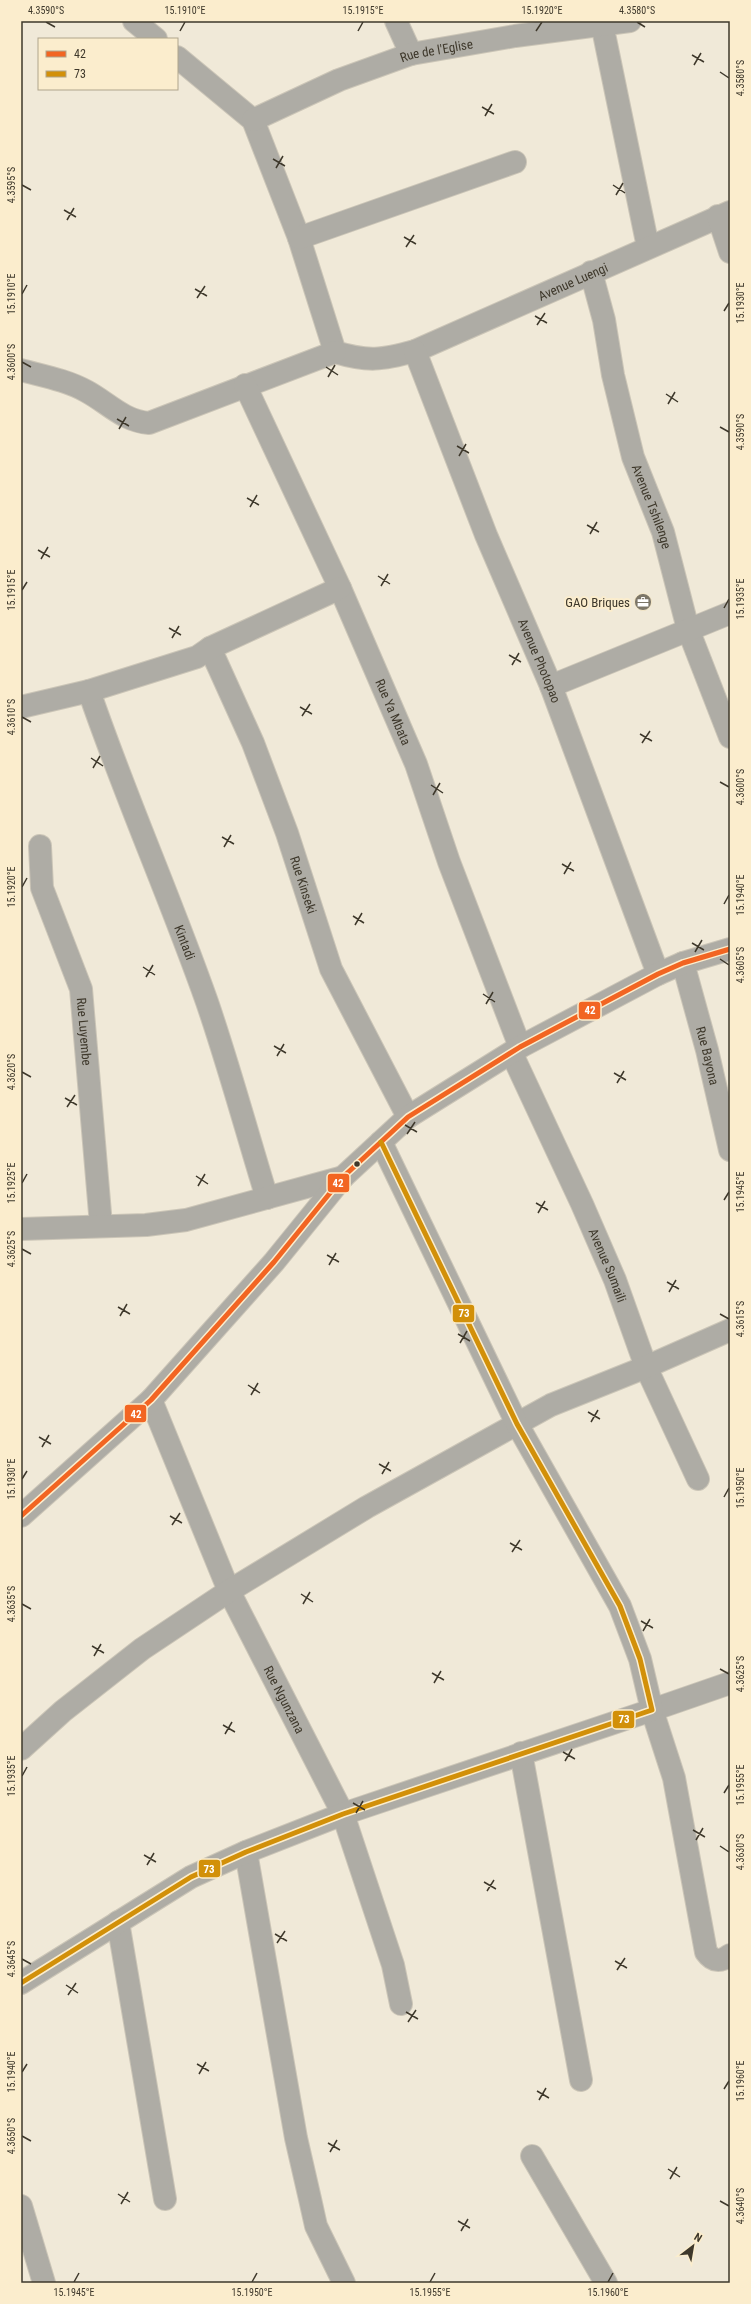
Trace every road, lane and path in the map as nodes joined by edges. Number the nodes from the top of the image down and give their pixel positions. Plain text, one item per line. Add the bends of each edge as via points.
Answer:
1 (134, 21) edge
2 (396, 21) edge
3 (630, 21) edge
4 (602, 24) junction
5 (545, 26) edge
6 (155, 38) edge
7 (411, 54) junction
8 (178, 58) edge
9 (253, 120) junction
10 (515, 162) dead end
11 (724, 214) edge
12 (299, 238) junction
13 (648, 248) junction
14 (730, 252) edge
15 (591, 272) junction
16 (415, 351) junction
17 (335, 352) junction
18 (21, 370) edge
19 (246, 385) junction
20 (340, 588) junction
21 (730, 613) edge
22 (688, 629) junction
23 (210, 648) junction
24 (551, 686) junction
25 (89, 691) junction
26 (21, 707) edge
27 (730, 737) edge
28 (40, 846) dead end
29 (730, 949) edge
30 (683, 963) junction
31 (658, 974) junction
32 (516, 1050) junction
33 (408, 1117) junction
34 (381, 1142) junction
35 (730, 1150) edge
36 (343, 1177) junction
37 (267, 1198) junction
38 (101, 1225) junction
39 (21, 1229) edge
40 (730, 1330) edge
41 (646, 1367) junction
42 (151, 1400) junction
43 (517, 1424) junction
44 (698, 1479) dead end
45 (21, 1516) edge
46 (229, 1592) junction
47 (730, 1683) edge
48 (652, 1710) junction
49 (21, 1749) edge
50 (521, 1753) junction
51 (343, 1814) junction
52 (246, 1852) junction
53 (118, 1922) junction
54 (730, 1955) edge
55 (21, 1983) edge
56 (401, 2004) dead end
57 (581, 2080) dead end
58 (532, 2156) dead end
59 (165, 2199) dead end
60 (21, 2206) edge
61 (44, 2283) edge
62 (344, 2283) edge
63 (606, 2283) edge

1 - 6 street
2 - 7 street
3 - 4 street, Rue de l'Eglise
4 - 5 street, Rue de l'Eglise
4 - 13 street
5 - 7 street, Rue de l'Eglise
7 - 9 street, Rue de l'Eglise via 339,80
8 - 9 street
9 - 12 street
10 - 12 street
11 - 13 street, Avenue Luengi
11 - 14 street
12 - 17 street
13 - 15 street, Avenue Luengi
15 - 16 street, Avenue Luengi
15 - 22 street, Avenue Tshilenge via 604,320 613,375 633,457 663,532
16 - 17 street, Avenue Luengi via 384,359 357,358
16 - 24 street, Avenue Photopao via 486,535
17 - 19 street
18 - 19 street via 86,391 120,414 139,422 163,418
19 - 20 street, Rue Ya Mbata
20 - 23 street
20 - 32 street, Rue Ya Mbata via 416,764
21 - 22 street
22 - 24 street
22 - 27 street, Avenue Tshilenge
23 - 25 street via 197,657
23 - 33 street, Rue Kinseki via 256,750 287,833 331,969
24 - 31 street, Avenue Photopao
25 - 26 street
25 - 37 street, Kintadi via 107,746 140,824 207,1002
28 - 38 street, Rue Luyembe via 42,888 81,989
29 - 30 street
30 - 31 street
30 - 35 street, Rue Bayona via 707,1050
31 - 32 street
32 - 33 street
32 - 41 street, Avenue Sumaili via 615,1280
33 - 34 street
34 - 36 street
34 - 43 street
36 - 37 street
36 - 42 street via 274,1262
37 - 38 street via 186,1220 146,1225
38 - 39 street
40 - 41 street
41 - 43 street via 584,1390
41 - 44 street, Avenue Sumaili
42 - 45 street
42 - 46 street, Rue Ngunzana
43 - 46 street via 367,1507
43 - 48 street via 620,1606 640,1659
46 - 49 street via 142,1649 63,1711
46 - 51 street, Rue Ngunzana
47 - 48 street
48 - 50 street
48 - 54 street via 674,1778 706,1952 716,1960
50 - 51 street
50 - 57 street
51 - 52 street
51 - 56 street, Rue Ngunzana via 393,1966
52 - 53 street via 191,1877
52 - 62 street via 296,2138 316,2226
53 - 55 street
53 - 59 street
58 - 63 street
60 - 61 street

